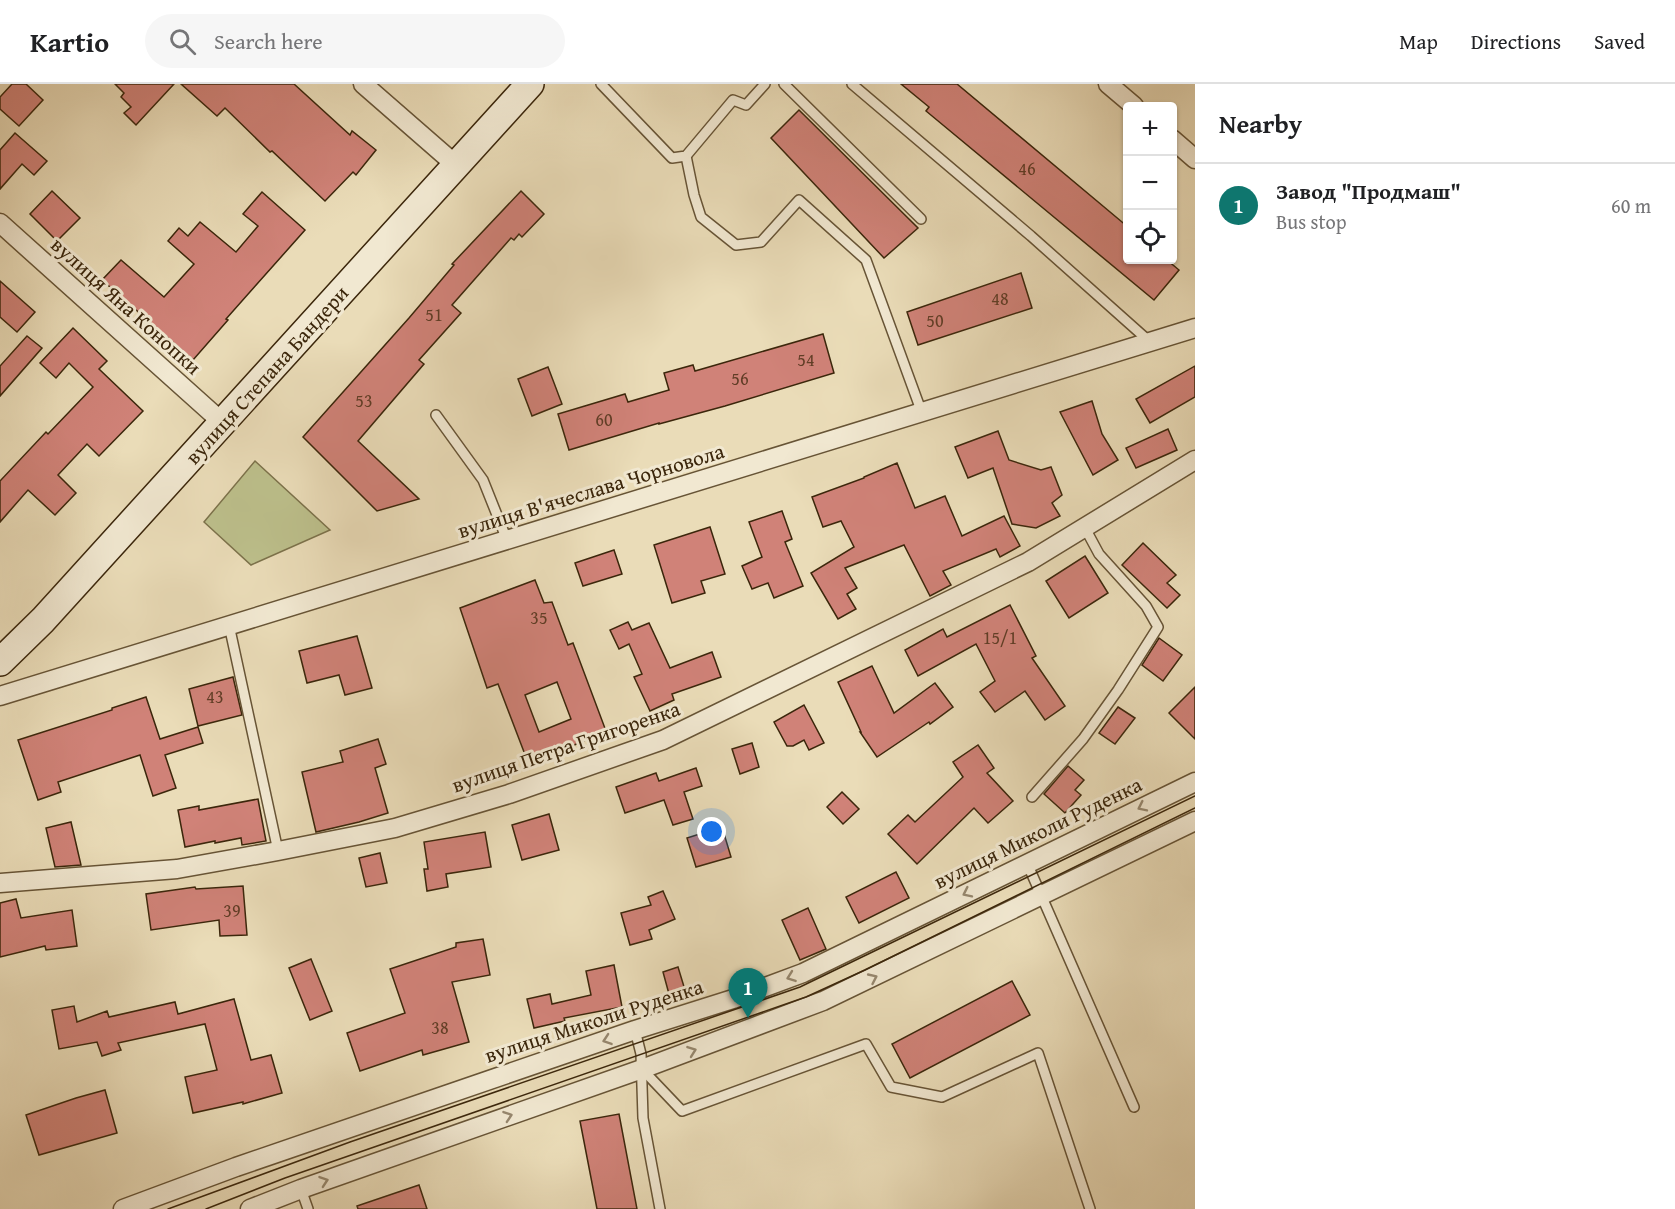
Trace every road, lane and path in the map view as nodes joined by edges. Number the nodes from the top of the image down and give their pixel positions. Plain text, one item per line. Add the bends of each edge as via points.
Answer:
1 (363, 84) edge
2 (530, 84) edge
3 (601, 84) edge
4 (765, 84) edge
5 (784, 84) edge
6 (852, 84) edge
7 (1108, 84) edge
8 (1129, 102) edge
9 (1177, 143) edge
10 (686, 156) junction
11 (1195, 159) edge
12 (457, 166) junction
13 (921, 219) dead end
14 (0, 223) edge
15 (1195, 328) edge
16 (1150, 342) junction
17 (922, 413) junction
18 (436, 415) dead end
19 (223, 423) junction
20 (1195, 460) edge
21 (1085, 528) junction
22 (507, 540) junction
23 (229, 625) junction
24 (0, 662) edge
25 (0, 696) edge
26 (1195, 782) edge
27 (1032, 797) dead end
28 (1195, 821) edge
29 (278, 851) junction
30 (1027, 863) junction
31 (0, 883) edge
32 (1041, 896) junction
33 (635, 1030) junction
34 (642, 1069) junction
35 (1134, 1107) dead end
36 (301, 1189) junction
37 (123, 1209) edge
38 (250, 1209) edge
39 (308, 1209) edge
40 (660, 1209) edge
41 (1090, 1209) edge

1 - 12 street
2 - 12 street, вулиця Степана Бандери
3 - 10 lane via 672,158
4 - 10 lane via 746,105 733,100
5 - 13 lane
6 - 16 lane
7 - 8 street
9 - 11 street
10 - 17 lane via 701,217 736,245 761,242 799,200 866,260
12 - 19 street, вулиця Степана Бандери
14 - 19 street, вулиця Яна Конопки
15 - 16 street, вулиця В'ячеслава Чорновола
16 - 17 street, вулиця В'ячеслава Чорновола
17 - 22 street, вулиця В'ячеслава Чорновола
18 - 22 lane via 483,480
19 - 24 street, вулиця Степана Бандери
20 - 21 street, вулиця Петра Григоренка
21 - 27 lane via 1099,554 1146,606 1158,627 1083,739
21 - 29 street, вулиця Петра Григоренка via 1028,562 663,740 509,794 395,828
22 - 23 street, вулиця В'ячеслава Чорновола
23 - 25 street, вулиця В'ячеслава Чорновола
23 - 29 lane
26 -> 30 street, вулиця Миколи Руденка
28 - 32 street
29 - 31 street, вулиця Петра Григоренка via 177,869
30 - 32 lane
30 -> 33 street, вулиця Миколи Руденка via 803,973
34 -> 32 street via 823,1001
32 - 35 lane
33 - 34 lane
33 -> 37 street, вулиця Миколи Руденка
36 -> 34 street
34 - 40 lane via 643,1118
34 - 41 lane via 682,1111 866,1044 891,1087 942,1097 1038,1053
36 - 38 street
36 - 39 lane

